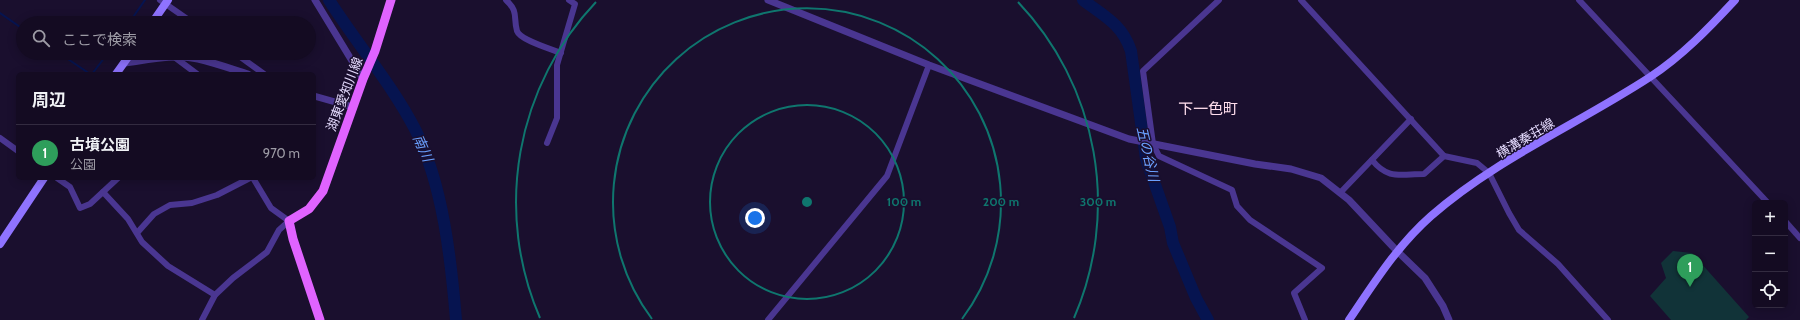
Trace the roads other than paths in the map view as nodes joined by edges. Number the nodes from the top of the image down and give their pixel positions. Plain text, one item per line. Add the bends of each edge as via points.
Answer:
1 (315, 0) edge
2 (391, 0) edge
3 (506, 0) edge
4 (569, 0) edge
5 (768, 0) edge
6 (1219, 0) edge
7 (1301, 0) edge
8 (1579, 0) edge
9 (1735, 0) edge
10 (165, 1) edge
11 (156, 16) edge
12 (184, 16) edge
13 (561, 53) junction
14 (126, 60) edge
15 (142, 60) edge
16 (179, 60) edge
17 (200, 60) edge
18 (245, 60) edge
19 (124, 63) junction
20 (929, 65) junction
21 (117, 72) edge
22 (194, 72) edge
23 (241, 72) edge
24 (261, 72) edge
25 (365, 75) junction
26 (1651, 76) junction
27 (316, 97) edge
28 (353, 107) junction
29 (1411, 119) junction
30 (0, 138) edge
31 (547, 143) dead end
32 (1153, 144) junction
33 (16, 149) edge
34 (1444, 156) junction
35 (1372, 160) junction
36 (1489, 173) junction
37 (43, 180) edge
38 (60, 180) edge
39 (116, 180) edge
40 (248, 180) edge
41 (253, 180) edge
42 (103, 192) junction
43 (1340, 192) junction
44 (1765, 200) edge
45 (289, 220) junction
46 (1788, 224) edge
47 (137, 234) junction
48 (1800, 238) edge
49 (0, 244) edge
50 (1396, 250) junction
51 (215, 294) junction
52 (202, 320) edge
53 (320, 320) edge
54 (768, 320) edge
55 (1304, 320) edge
56 (1349, 320) edge
57 (1449, 320) edge
58 (1608, 320) edge

1 - 25 street
2 - 25 main road, 湖東愛知川線
3 - 13 street via 513,6 517,32 523,38
4 - 13 street via 575,4
5 - 20 street
6 - 32 street via 1143,71
7 - 29 street
8 - 26 street
9 - 26 main road, 横溝秦荘線 via 1696,40
10 - 11 main road
10 - 12 street
13 - 31 street via 556,79 557,118
14 - 19 main road
15 - 19 street
16 - 22 street
17 - 23 street
18 - 24 street
19 - 21 main road
20 - 32 street via 1129,139
20 - 54 street via 887,176
25 - 28 main road, 湖東愛知川線
26 - 36 main road, 横溝秦荘線
26 - 44 street
27 - 28 street
28 - 45 main road, 湖東愛知川線 via 323,192 309,209
29 - 34 street
29 - 35 street
30 - 33 street
32 - 43 street via 1291,169 1321,178
32 - 55 street via 1159,156 1232,190 1237,206 1250,220 1322,268 1294,292
34 - 35 street via 1424,174 1387,174
34 - 36 street via 1477,163
35 - 43 street
36 - 50 main road, 横溝秦荘線 via 1430,216
36 - 58 street via 1519,230 1558,264
37 - 49 main road
38 - 42 street via 70,187 80,208 90,204
39 - 42 street
40 - 47 street via 192,203 170,204 154,214
41 - 45 street via 271,208
42 - 47 street via 128,219
43 - 50 street
45 - 51 street via 279,230 267,252
45 - 53 main road
46 - 48 street
47 - 51 street via 168,266
50 - 56 main road, 横溝秦荘線
50 - 57 street via 1425,278
51 - 52 street

